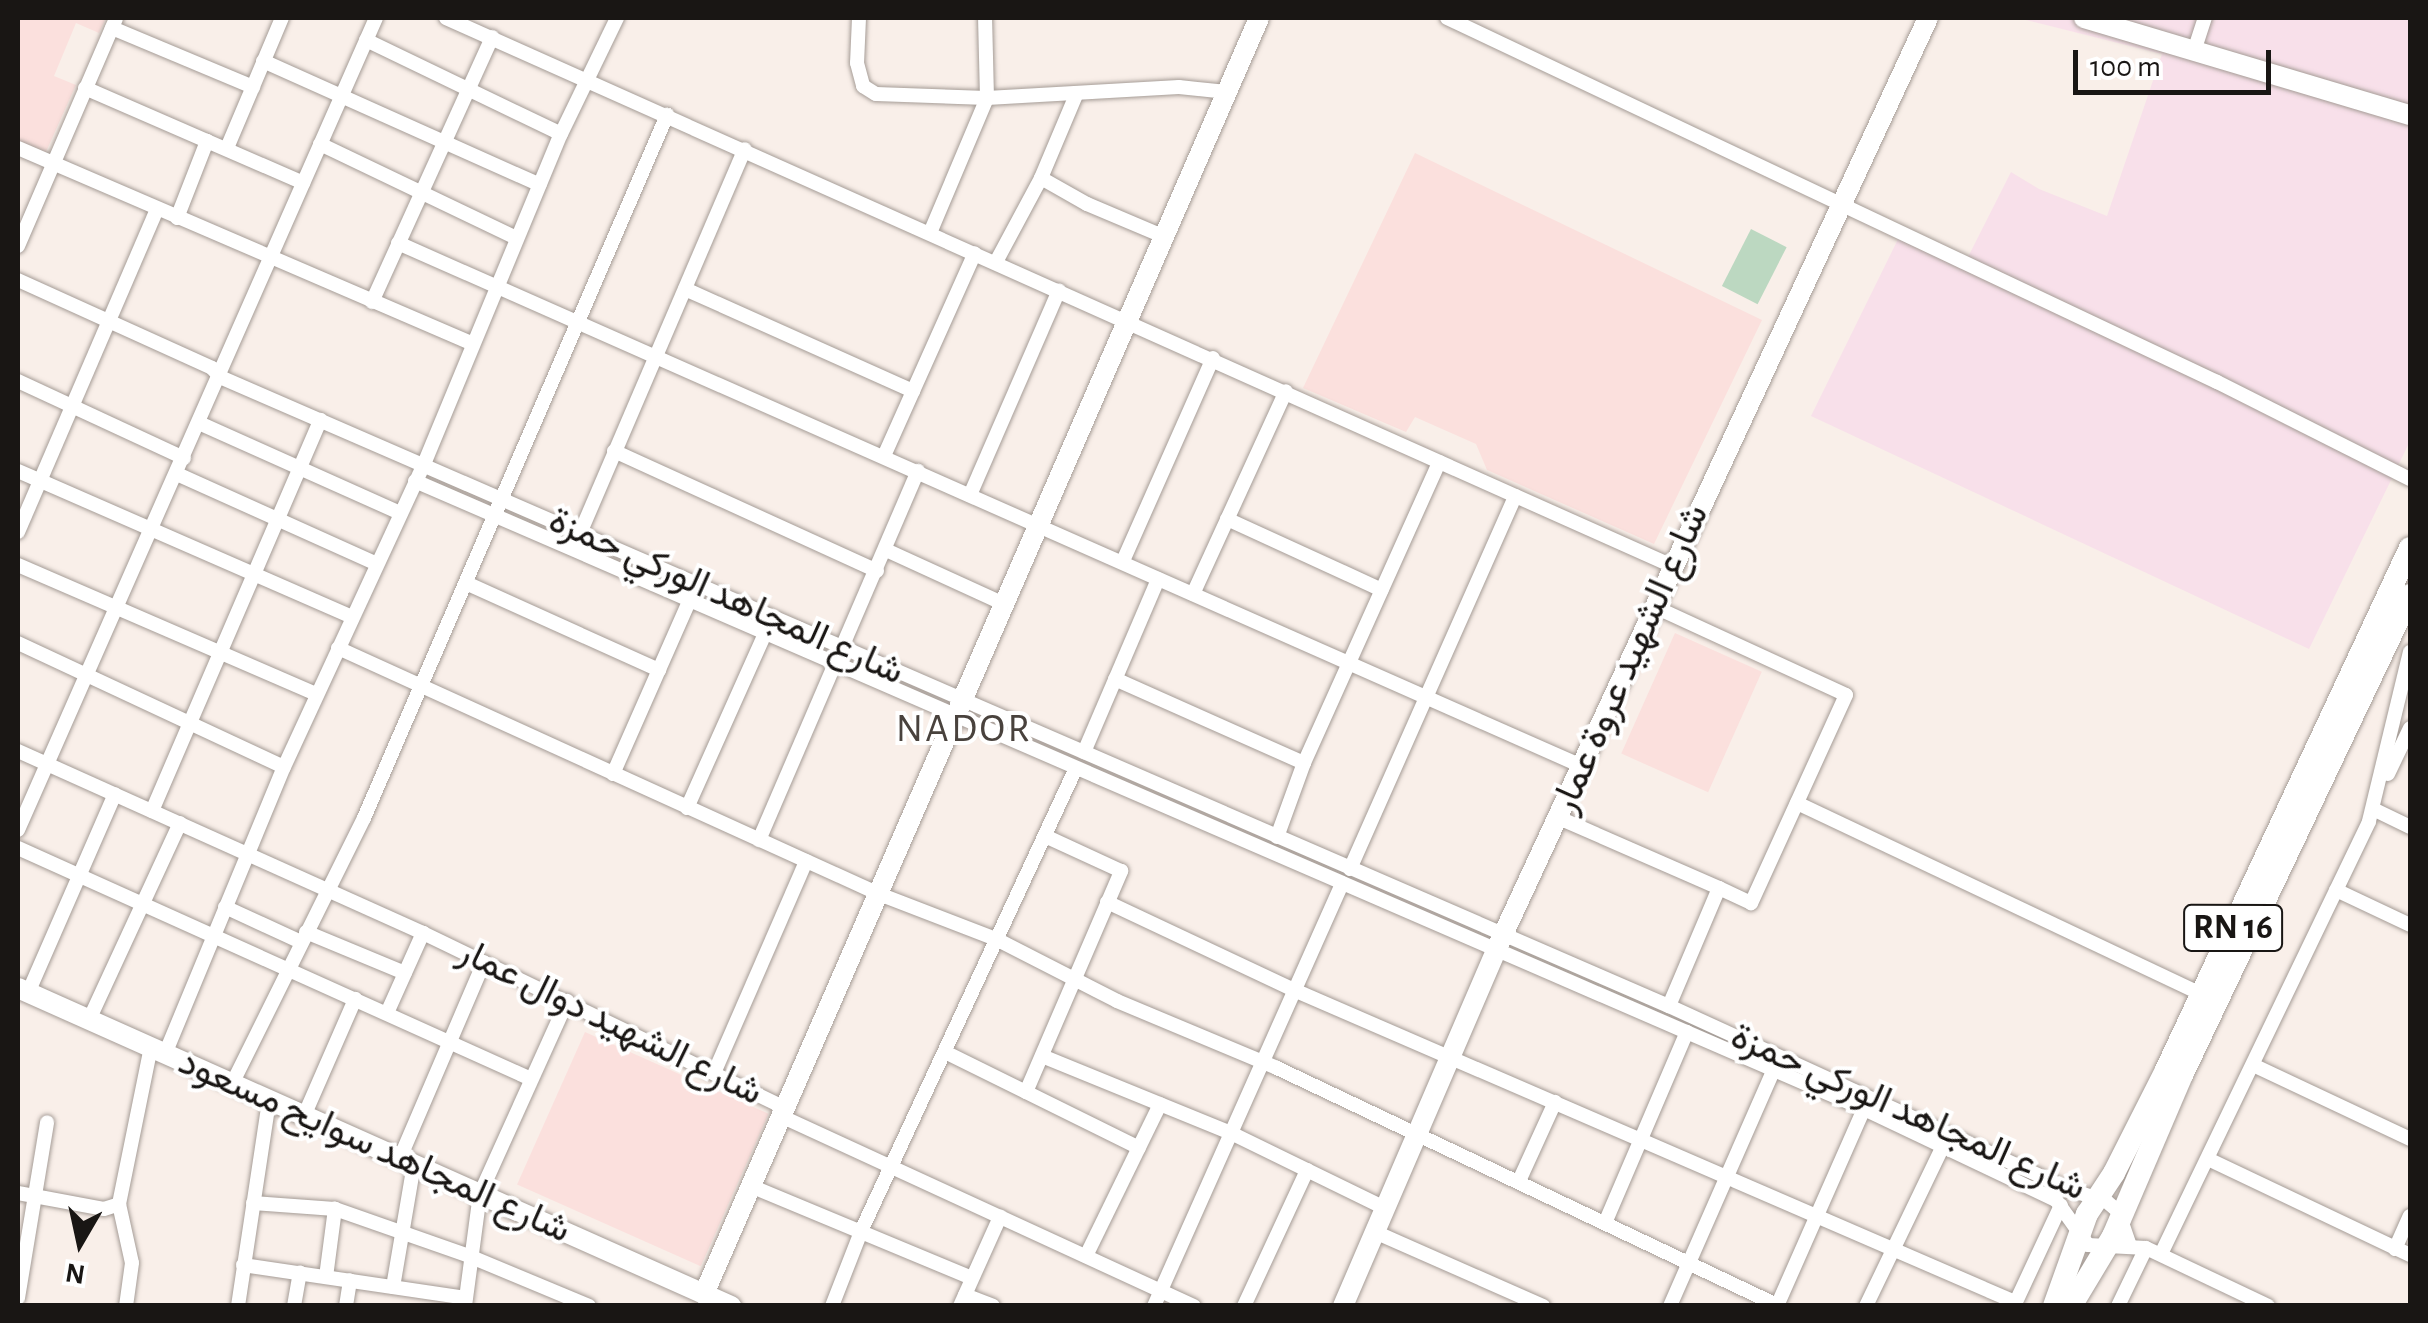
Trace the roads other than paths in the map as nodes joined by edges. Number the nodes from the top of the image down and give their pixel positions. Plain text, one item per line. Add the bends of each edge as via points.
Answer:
1 (282, 18) edge
2 (376, 18) edge
3 (446, 18) edge
4 (618, 18) edge
5 (858, 18) edge
6 (984, 18) edge
7 (1259, 18) edge
8 (1447, 18) edge
9 (1928, 18) edge
10 (2084, 18) edge
11 (2113, 18) edge
12 (2205, 18) edge
13 (114, 23) edge
14 (492, 37) junction
15 (366, 40) junction
16 (2197, 42) junction
17 (263, 61) junction
18 (587, 80) junction
19 (252, 87) junction
20 (470, 87) junction
21 (85, 88) junction
22 (1227, 92) junction
23 (342, 95) junction
24 (1076, 95) junction
25 (987, 98) junction
26 (2410, 106) edge
27 (668, 114) junction
28 (2410, 115) edge
29 (561, 134) junction
30 (208, 141) junction
31 (446, 141) junction
32 (320, 144) junction
33 (18, 148) edge
34 (227, 148) junction
35 (745, 149) junction
36 (53, 164) junction
37 (1041, 178) junction
38 (303, 184) junction
39 (540, 185) junction
40 (423, 192) junction
41 (1844, 207) junction
42 (158, 209) junction
43 (177, 218) junction
44 (930, 232) junction
45 (1165, 237) junction
46 (516, 238) junction
47 (398, 244) junction
48 (18, 246) edge
49 (976, 253) junction
50 (272, 260) junction
51 (996, 262) junction
52 (18, 280) edge
53 (498, 287) junction
54 (685, 289) junction
55 (1059, 290) junction
56 (372, 302) junction
57 (109, 321) junction
58 (1129, 321) junction
59 (578, 324) junction
60 (473, 344) junction
61 (656, 356) junction
62 (1212, 358) junction
63 (220, 377) junction
64 (18, 381) edge
65 (914, 392) junction
66 (1286, 392) junction
67 (72, 406) junction
68 (320, 420) junction
69 (199, 423) junction
70 (614, 451) junction
71 (884, 456) junction
72 (184, 458) junction
73 (1440, 462) junction
74 (424, 464) junction
75 (299, 468) junction
76 (18, 471) edge
77 (918, 472) junction
78 (176, 474) junction
79 (2410, 479) edge
80 (40, 480) junction
81 (415, 482) junction
82 (970, 495) junction
83 (1515, 496) junction
84 (497, 506) junction
85 (400, 513) junction
86 (276, 518) junction
87 (1227, 519) junction
88 (1040, 528) junction
89 (152, 529) junction
90 (18, 532) edge
91 (581, 532) junction
92 (573, 548) junction
93 (2410, 548) edge
94 (886, 550) junction
95 (1123, 562) junction
96 (377, 564) junction
97 (18, 566) edge
98 (1672, 566) junction
99 (877, 571) junction
100 (251, 574) junction
101 (1158, 579) junction
102 (466, 583) junction
103 (1382, 590) junction
104 (1192, 594) junction
105 (2410, 594) edge
106 (691, 597) junction
107 (1006, 605) junction
108 (1654, 606) junction
109 (117, 608) junction
110 (352, 617) junction
111 (766, 630) junction
112 (18, 643) edge
113 (338, 648) junction
114 (217, 652) junction
115 (2410, 652) edge
116 (839, 656) junction
117 (1348, 664) junction
118 (659, 670) junction
119 (88, 674) junction
120 (1115, 679) junction
121 (421, 688) junction
122 (316, 694) junction
123 (1425, 698) junction
124 (2404, 704) edge
125 (962, 709) junction
126 (190, 724) junction
127 (2410, 728) edge
128 (18, 751) edge
129 (1084, 752) junction
130 (1304, 763) junction
131 (48, 764) junction
132 (1584, 766) junction
133 (284, 767) junction
134 (1076, 768) junction
135 (613, 774) junction
136 (115, 794) junction
137 (1797, 803) junction
138 (2375, 803) junction
139 (687, 808) junction
140 (152, 811) junction
141 (1559, 818) junction
142 (180, 824) junction
143 (2410, 827) edge
144 (18, 830) edge
145 (1046, 836) junction
146 (1277, 837) junction
147 (760, 840) junction
148 (18, 848) edge
149 (248, 854) junction
150 (806, 862) junction
151 (1350, 868) junction
152 (79, 878) junction
153 (1342, 883) junction
154 (1719, 888) junction
155 (328, 890) junction
156 (2336, 890) junction
157 (878, 894) junction
158 (1108, 902) junction
159 (142, 906) junction
160 (225, 908) junction
161 (2410, 925) edge
162 (423, 932) junction
163 (304, 937) junction
164 (212, 939) junction
165 (998, 940) junction
166 (1500, 943) junction
167 (484, 962) junction
168 (286, 971) junction
169 (405, 973) junction
170 (1076, 976) junction
171 (23, 990) edge
172 (1294, 990) junction
173 (2201, 994) junction
174 (355, 999) junction
175 (566, 1001) junction
176 (1669, 1006) junction
177 (387, 1013) junction
178 (89, 1020) junction
179 (1687, 1032) junction
180 (450, 1040) junction
181 (158, 1050) junction
182 (947, 1053) junction
183 (1042, 1056) junction
184 (1449, 1057) junction
185 (1260, 1064) junction
186 (2253, 1065) junction
187 (1774, 1069) junction
188 (714, 1073) junction
189 (531, 1078) junction
190 (232, 1084) junction
191 (1026, 1092) junction
192 (268, 1100) junction
193 (1555, 1102) junction
194 (1160, 1104) junction
195 (1864, 1109) junction
196 (304, 1116) junction
197 (784, 1118) junction
198 (47, 1122) dead end
199 (1418, 1133) junction
200 (1234, 1134) junction
201 (1640, 1139) junction
202 (2410, 1139) edge
203 (1943, 1146) junction
204 (1139, 1148) junction
205 (2208, 1159) junction
206 (407, 1161) junction
207 (892, 1165) junction
208 (1307, 1170) junction
209 (1727, 1176) junction
210 (1519, 1182) junction
211 (754, 1187) junction
212 (18, 1193) edge
213 (480, 1194) junction
214 (35, 1196) junction
215 (2096, 1198) junction
216 (253, 1203) junction
217 (119, 1204) junction
218 (2061, 1205) junction
219 (1385, 1208) junction
220 (335, 1210) junction
221 (1816, 1212) junction
222 (2120, 1216) junction
223 (2410, 1216) edge
224 (1000, 1218) junction
225 (1605, 1223) junction
226 (862, 1229) junction
227 (400, 1232) junction
228 (1375, 1232) junction
229 (2080, 1238) junction
230 (2119, 1245) junction
231 (1893, 1247) junction
232 (2396, 1248) junction
233 (2153, 1251) junction
234 (2410, 1254) edge
235 (469, 1256) junction
236 (1086, 1256) junction
237 (1688, 1263) junction
238 (243, 1266) junction
239 (300, 1273) junction
240 (326, 1277) junction
241 (972, 1278) junction
242 (350, 1280) junction
243 (392, 1287) junction
244 (1162, 1291) junction
245 (703, 1300) edge
246 (962, 1300) edge
247 (466, 1302) edge
248 (19, 1303) edge
249 (2014, 1304) edge
250 (588, 1305) edge
251 (1778, 1305) edge
252 (126, 1306) edge
253 (238, 1306) edge
254 (294, 1306) edge
255 (346, 1306) edge
256 (731, 1306) edge
257 (832, 1306) edge
258 (993, 1306) edge
259 (1154, 1306) edge
260 (1194, 1306) edge
261 (1244, 1306) edge
262 (1343, 1306) edge
263 (1543, 1306) edge
264 (1670, 1306) edge
265 (1866, 1306) edge
266 (2054, 1306) edge
267 (2071, 1306) edge
268 (2118, 1306) edge
269 (2268, 1306) edge

1 - 17 street
2 - 15 street
3 - 14 street
4 - 18 street
5 - 25 street via 858,63 864,86 876,94
6 - 25 street
7 - 22 street
8 - 41 street
9 - 41 street, شارع الشهيد عروة عمار
10 - 28 street
11 - 16 street
12 - 16 street
13 - 19 street
13 - 21 street
14 - 18 street
14 - 20 street
15 - 20 street
15 - 23 street
16 - 26 street
17 - 19 street
17 - 23 street
18 - 27 street
18 - 29 street
19 - 34 street
20 - 29 street
20 - 31 street
21 - 30 street
21 - 36 street
22 - 24 street via 1179,86
22 - 45 street
23 - 31 street
23 - 32 street
24 - 25 street
24 - 37 street
25 - 44 street
27 - 35 street
27 - 59 street
29 - 39 street
30 - 34 street
30 - 43 street
31 - 39 street
31 - 40 street
32 - 38 street
32 - 40 street
33 - 36 street
34 - 38 street
35 - 44 street
35 - 54 street
36 - 42 street
36 - 48 street
37 - 45 street
37 - 51 street
38 - 50 street
39 - 46 street
40 - 46 street
40 - 47 street
41 - 79 street
41 - 98 street, شارع الشهيد عروة عمار
42 - 43 street
42 - 57 street
43 - 50 street
44 - 49 street
45 - 58 street
46 - 53 street
47 - 53 street
47 - 56 street
49 - 51 street
49 - 65 street
50 - 56 street
50 - 63 street
51 - 55 street
52 - 57 street, شارع المجاهد الوركي حمزة
53 - 59 street
53 - 60 street
54 - 61 street
54 - 65 street
55 - 58 street
55 - 82 street
56 - 60 street
57 - 63 street, شارع المجاهد الوركي حمزة
57 - 67 street
58 - 62 street
58 - 88 street
59 - 61 street
59 - 84 street
60 - 74 street
61 - 70 street
61 - 71 street
62 - 66 street
62 - 95 street
63 - 68 street, شارع المجاهد الوركي حمزة
63 - 69 street
64 - 67 street
65 - 71 street
66 - 73 street
66 - 87 street
67 - 72 street
67 - 80 street
68 - 74 street, شارع المجاهد الوركي حمزة
68 - 75 street
69 - 72 street
69 - 75 street
70 - 91 street
70 - 99 street
71 - 77 street
72 - 78 street
73 - 83 street
73 - 103 street
74 - 81 street
74 - 84 street, شارع المجاهد الوركي حمزة
75 - 85 street
75 - 86 street
76 - 80 street
77 - 82 street
77 - 94 street
78 - 86 street
78 - 89 street
80 - 89 street
80 - 90 street
81 - 84 street, شارع المجاهد الوركي حمزة
81 - 85 street
82 - 88 street
83 - 98 street
83 - 123 street
84 - 91 street, شارع المجاهد الوركي حمزة
84 - 92 street, شارع المجاهد الوركي حمزة
84 - 102 street
85 - 96 street
86 - 96 street
86 - 100 street
87 - 103 street
87 - 104 street
88 - 95 street
88 - 107 street
89 - 100 street
89 - 109 street
91 - 92 street
91 - 116 street, شارع المجاهد الوركي حمزة
92 - 106 street, شارع المجاهد الوركي حمزة
93 - 173 main road, RN 16
94 - 99 street
94 - 107 street
95 - 101 street
96 - 110 street
97 - 109 street
98 - 108 street, شارع الشهيد عروة عمار
99 - 116 street
100 - 110 street
100 - 114 street
101 - 104 street
101 - 120 street
102 - 118 street
102 - 121 street
103 - 117 street
104 - 117 street
105 - 222 main road, RN 16
106 - 111 street, شارع المجاهد الوركي حمزة
106 - 118 street
107 - 125 street
108 - 132 street, شارع الشهيد عروة عمار
108 - 137 street via 1846,695
109 - 114 street
109 - 119 street
110 - 113 street
111 - 116 street, شارع المجاهد الوركي حمزة
111 - 139 street
112 - 119 street
113 - 121 street
113 - 122 street
114 - 122 street
114 - 126 street
115 - 124 street
116 - 125 street, شارع المجاهد الوركي حمزة
116 - 147 street
117 - 123 street
117 - 130 street
118 - 135 street
119 - 126 street
119 - 131 street
120 - 129 street
120 - 130 street
121 - 135 street
121 - 155 street
122 - 133 street
123 - 132 street
123 - 151 street
124 - 138 street
125 - 129 street, شارع المجاهد الوركي حمزة
125 - 134 street, شارع المجاهد الوركي حمزة
125 - 157 street
126 - 133 street
126 - 140 street
127 - 138 street
128 - 131 street, شارع الشهيد دوال عمار
129 - 146 street, شارع المجاهد الوركي حمزة
130 - 146 street
131 - 136 street, شارع الشهيد دوال عمار
131 - 144 street
132 - 141 street, شارع الشهيد عروة عمار
133 - 149 street
134 - 145 street
134 - 153 street, شارع المجاهد الوركي حمزة
135 - 139 street
136 - 140 street, شارع الشهيد دوال عمار
136 - 152 street
137 - 154 street via 1752,903
137 - 173 street
138 - 143 street
138 - 156 street
139 - 147 street
140 - 142 street, شارع الشهيد دوال عمار
141 - 154 street
141 - 166 street, شارع الشهيد عروة عمار
142 - 149 street, شارع الشهيد دوال عمار
142 - 159 street
145 - 158 street via 1122,871
145 - 165 street
146 - 151 street, شارع المجاهد الوركي حمزة
147 - 150 street
148 - 152 street
149 - 155 street, شارع الشهيد دوال عمار
149 - 160 street
150 - 157 street
150 - 188 street
151 - 166 street, شارع المجاهد الوركي حمزة
152 - 159 street
152 - 171 street
153 - 166 street, شارع المجاهد الوركي حمزة
153 - 172 street
154 - 176 street
155 - 162 street, شارع الشهيد دوال عمار
155 - 163 street
156 - 161 street
156 - 186 street
157 - 165 street
157 - 197 street
158 - 170 street
158 - 172 street
159 - 164 street
159 - 178 street
160 - 163 street
160 - 164 street
162 - 167 street, شارع الشهيد دوال عمار
162 - 169 street
163 - 168 street
163 - 169 street
164 - 168 street
164 - 181 street
165 - 170 street
165 - 182 street
166 - 176 street, شارع المجاهد الوركي حمزة
166 - 179 street, شارع المجاهد الوركي حمزة
166 - 184 street, شارع الشهيد عروة عمار
167 - 175 street, شارع الشهيد دوال عمار
167 - 180 street
168 - 174 street
168 - 190 street
169 - 177 street
170 - 183 street
170 - 185 street via 1116,1001
171 - 178 street, شارع المجاهد سوايح مسعود
172 - 184 street
172 - 185 street
173 - 215 main road, RN 16
174 - 177 street
174 - 196 street
175 - 188 street, شارع الشهيد دوال عمار
175 - 189 street
176 - 215 street, شارع المجاهد الوركي حمزة
177 - 180 street
178 - 181 street, شارع المجاهد سوايح مسعود
179 - 187 street, شارع المجاهد الوركي حمزة
179 - 201 street
180 - 189 street
180 - 206 street
181 - 190 street, شارع المجاهد سوايح مسعود
181 - 217 street
182 - 191 street
182 - 207 street
183 - 191 street
183 - 194 street
184 - 193 street
184 - 199 street, شارع الشهيد عروة عمار
185 - 199 street
185 - 200 street
186 - 202 street
186 - 205 street
187 - 195 street, شارع المجاهد الوركي حمزة
187 - 209 street
188 - 197 street, شارع الشهيد دوال عمار via 778,1104
189 - 213 street
190 - 192 street, شارع المجاهد سوايح مسعود
191 - 204 street
192 - 196 street, شارع المجاهد سوايح مسعود
192 - 216 street
193 - 201 street
193 - 210 street
194 - 200 street
194 - 204 street
195 - 203 street, شارع المجاهد الوركي حمزة
195 - 221 street
196 - 206 street, شارع المجاهد سوايح مسعود
197 - 207 street, شارع الشهيد دوال عمار
197 - 211 street
198 - 214 street
199 - 210 street
199 - 219 street, شارع الشهيد عروة عمار
200 - 208 street
200 - 244 street
201 - 209 street
201 - 225 street
203 - 218 street, شارع المجاهد الوركي حمزة
203 - 231 street
204 - 236 street
205 - 232 street
205 - 233 street
206 - 213 street, شارع المجاهد سوايح مسعود
206 - 227 street
207 - 224 street, شارع الشهيد دوال عمار
207 - 226 street
208 - 219 street
208 - 261 street
209 - 221 street
209 - 237 street
210 - 225 street
211 - 226 street
211 - 245 street
212 - 214 street
213 - 235 street
213 - 245 street, شارع المجاهد سوايح مسعود
214 - 217 street via 104,1209
214 - 248 street
215 - 222 street, شارع المجاهد الوركي حمزة
215 - 229 main road, RN 16
216 - 220 street
216 - 238 street
217 - 252 street via 132,1263
218 - 229 street, شارع المجاهد الوركي حمزة
218 - 249 street
219 - 228 street, شارع الشهيد عروة عمار
220 - 227 street
220 - 240 street
221 - 231 street
221 - 251 street
222 - 230 main road, RN 16
223 - 232 street
224 - 236 street, شارع الشهيد دوال عمار
224 - 241 street
225 - 237 street
226 - 241 street
226 - 257 street
227 - 235 street
227 - 243 street
228 - 262 street, شارع الشهيد عروة عمار
228 - 263 street
229 - 230 street, شارع المجاهد الوركي حمزة via 2092,1246
229 - 266 main road, RN 16
230 - 233 street, شارع المجاهد الوركي حمزة
230 - 267 main road, RN 16
231 - 249 street
231 - 265 street
232 - 234 street
233 - 268 street
233 - 269 street, شارع المجاهد الوركي حمزة
235 - 247 street
235 - 250 street
236 - 244 street, شارع الشهيد دوال عمار
237 - 251 street
237 - 264 street
238 - 239 street
238 - 253 street
239 - 240 street
239 - 254 street
240 - 242 street
241 - 246 street
242 - 243 street
242 - 255 street
243 - 247 street
244 - 259 street
244 - 260 street, شارع الشهيد دوال عمار
245 - 256 street, شارع المجاهد سوايح مسعود
246 - 258 street

